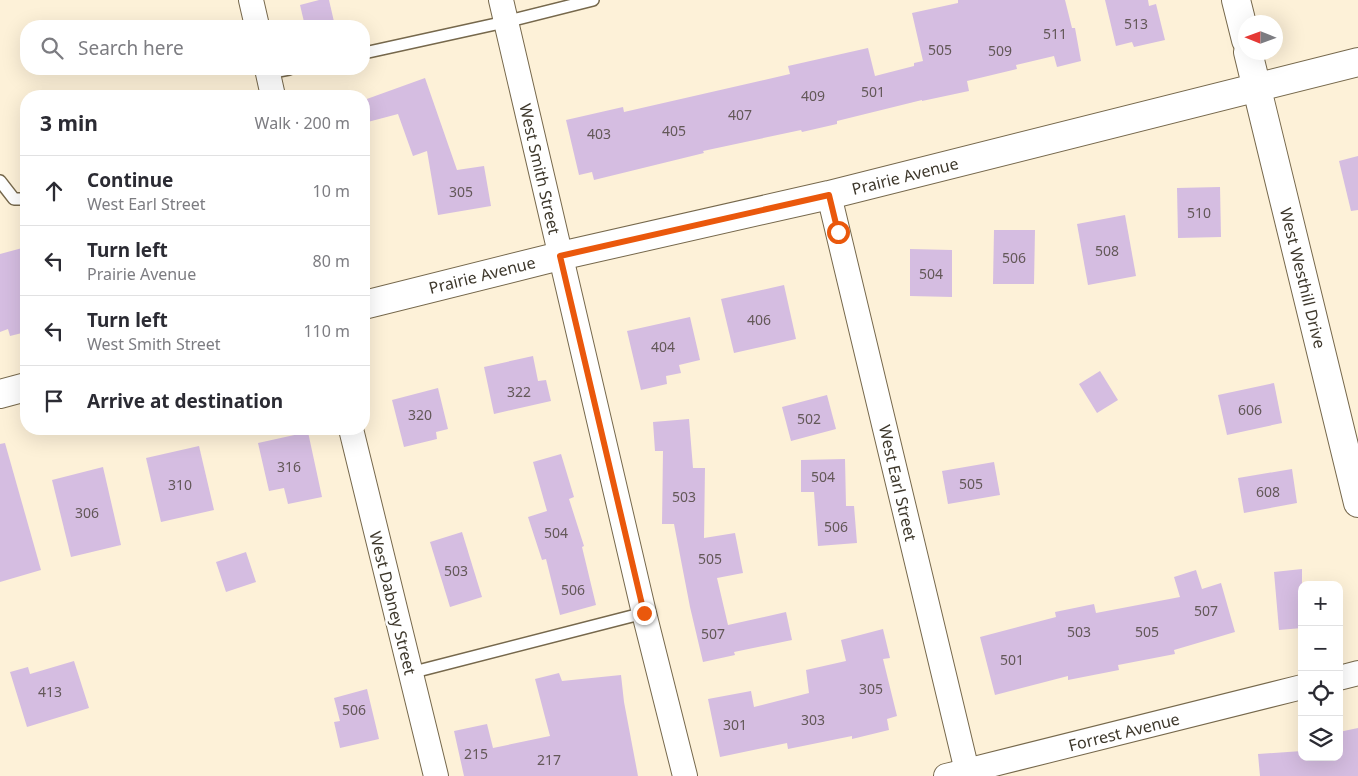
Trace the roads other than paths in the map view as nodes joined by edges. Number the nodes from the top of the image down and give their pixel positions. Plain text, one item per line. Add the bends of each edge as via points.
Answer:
1 (251, 0) edge
2 (593, 0) edge
3 (1236, 0) edge
4 (503, 11) edge
5 (1240, 15) edge
6 (256, 20) edge
7 (370, 51) edge
8 (1250, 60) edge
9 (1358, 62) edge
10 (275, 75) edge
11 (1257, 87) junction
12 (273, 90) edge
13 (0, 181) edge
14 (829, 195) junction
15 (20, 199) edge
16 (560, 256) junction
17 (370, 304) edge
18 (20, 389) edge
19 (0, 394) edge
20 (352, 435) edge
21 (1358, 503) edge
22 (644, 613) junction
23 (410, 673) junction
24 (1358, 673) edge
25 (1343, 677) edge
26 (1298, 688) edge
27 (957, 773) edge
28 (436, 776) edge
29 (685, 776) edge

1 - 6 street
2 - 4 lane
3 - 5 street
4 - 7 lane
4 - 16 street, West Smith Street
8 - 11 street, West Westhill Drive
9 - 11 street, Prairie Avenue
10 - 12 street
11 - 14 street, Prairie Avenue
11 - 21 street, West Westhill Drive
13 - 15 lane via 14,199
14 - 16 street, Prairie Avenue
14 - 27 street, West Earl Street
16 - 17 street, Prairie Avenue
16 - 22 street, West Smith Street
18 - 19 street
20 - 23 street, West Dabney Street
22 - 23 lane
22 - 29 street, West Smith Street
23 - 28 street, West Dabney Street
24 - 25 street
26 - 27 street, Forrest Avenue

